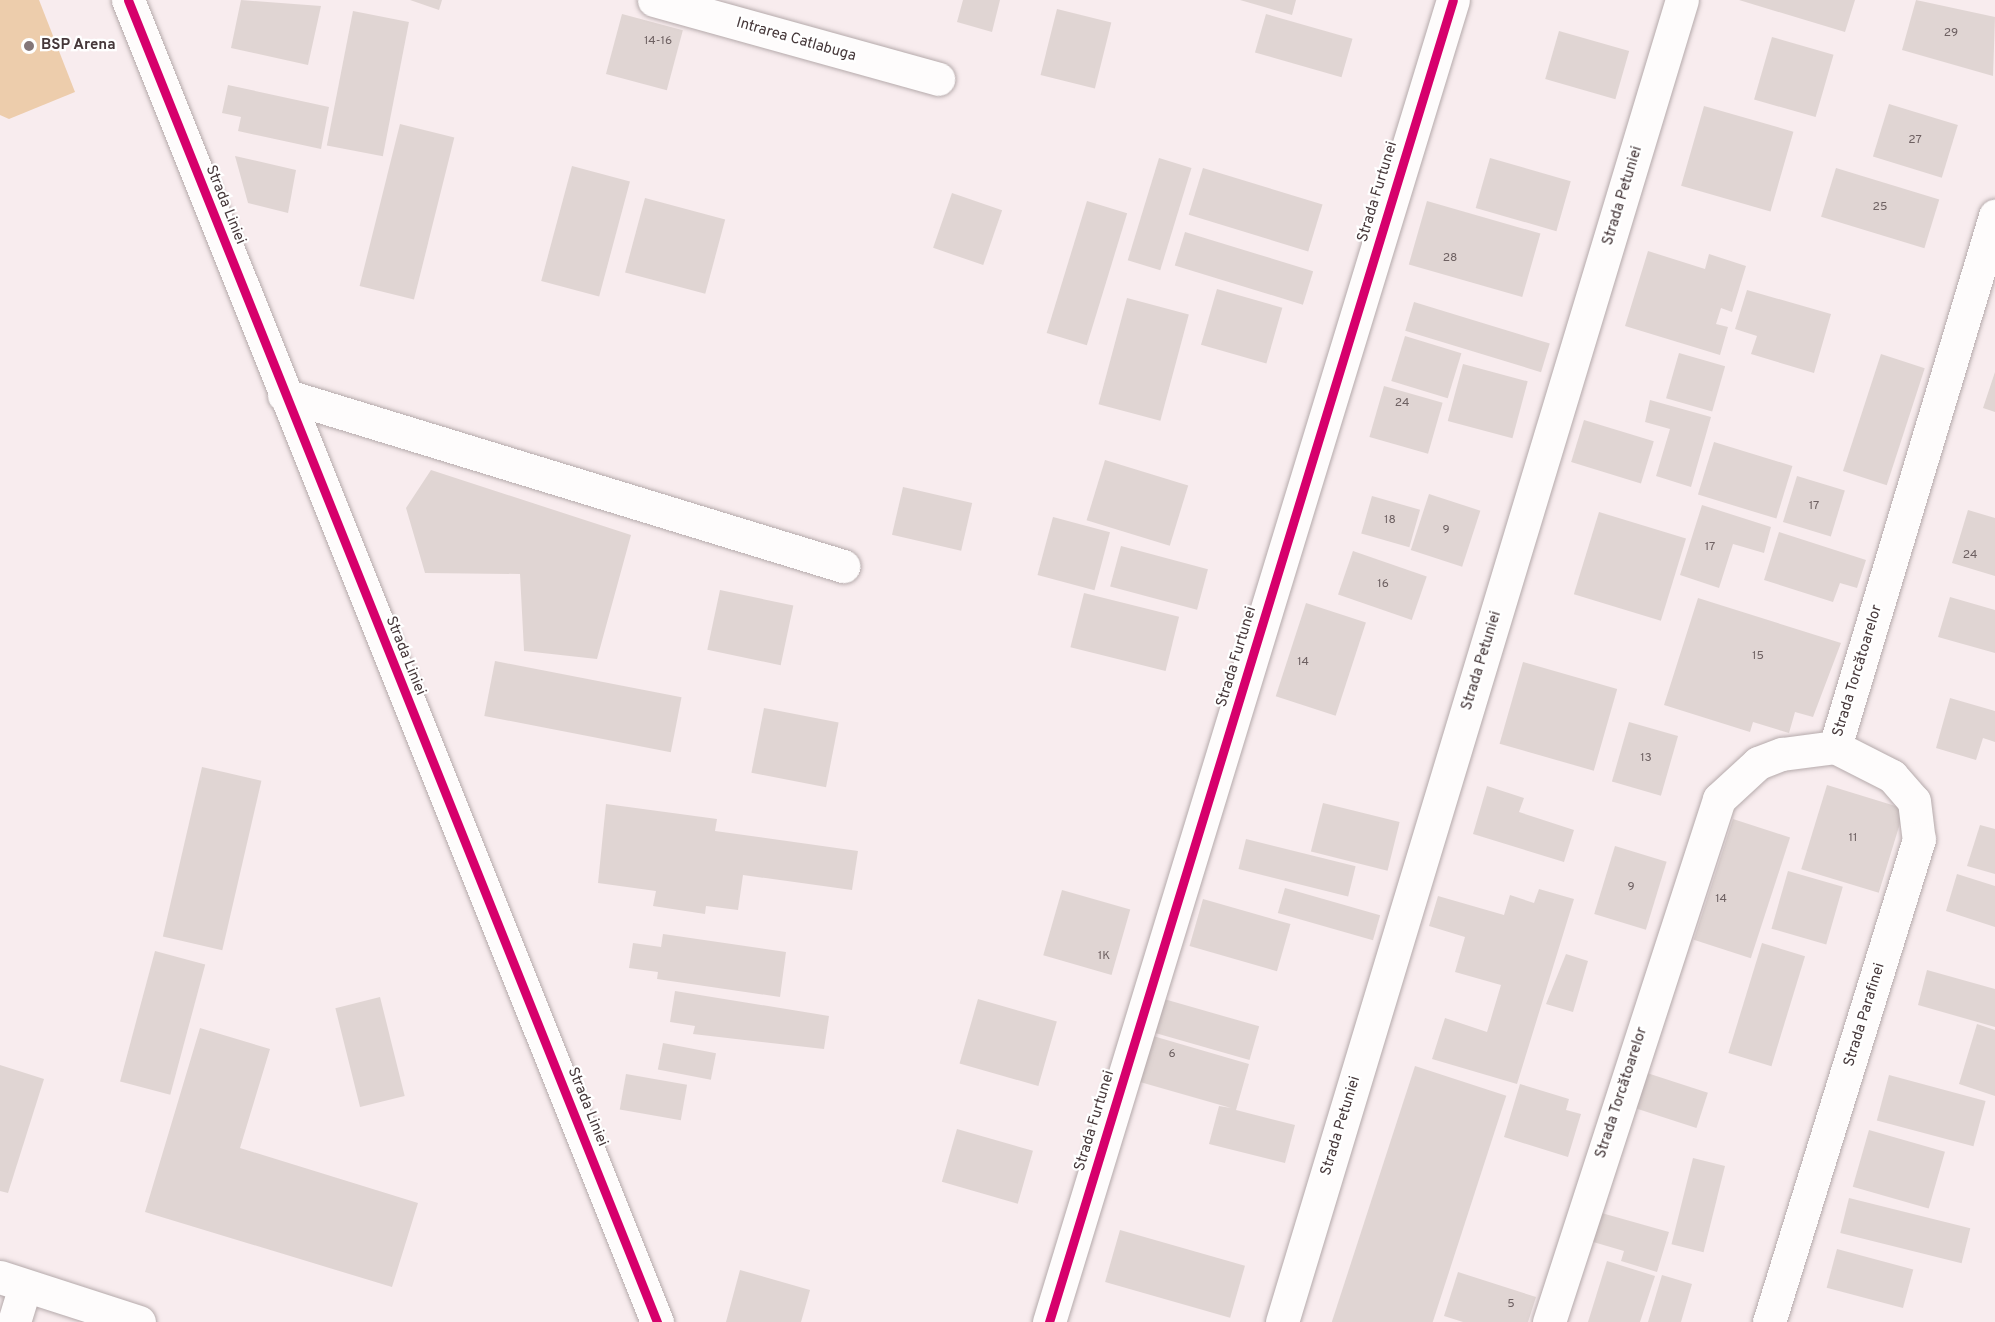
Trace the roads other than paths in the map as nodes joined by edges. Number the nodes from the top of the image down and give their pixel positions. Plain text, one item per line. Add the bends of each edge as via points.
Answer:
1 (128, 0) edge
2 (654, 0) edge
3 (1453, 0) edge
4 (1682, 0) edge
5 (938, 79) dead end
6 (1995, 216) edge
7 (284, 395) junction
8 (843, 566) dead end
9 (1835, 747) junction
10 (13, 1281) edge
11 (14, 1322) edge
12 (139, 1322) edge
13 (657, 1322) edge
14 (1049, 1322) edge
15 (1282, 1322) edge
16 (1549, 1322) edge
17 (1769, 1322) edge

1 - 7 street, Strada Liniei
2 - 5 street, Intrarea Catlabuga
3 - 14 street, Strada Furtunei
4 - 15 street, Strada Petuniei
6 - 9 street, Strada Torcătoarelor
7 - 8 street
7 - 13 street, Strada Liniei
9 - 16 street, Strada Torcătoarelor via 1782,754 1758,763 1734,781 1715,807
9 - 17 street, Strada Parafinei via 1892,776 1914,801 1919,839
10 - 11 street
10 - 12 street

